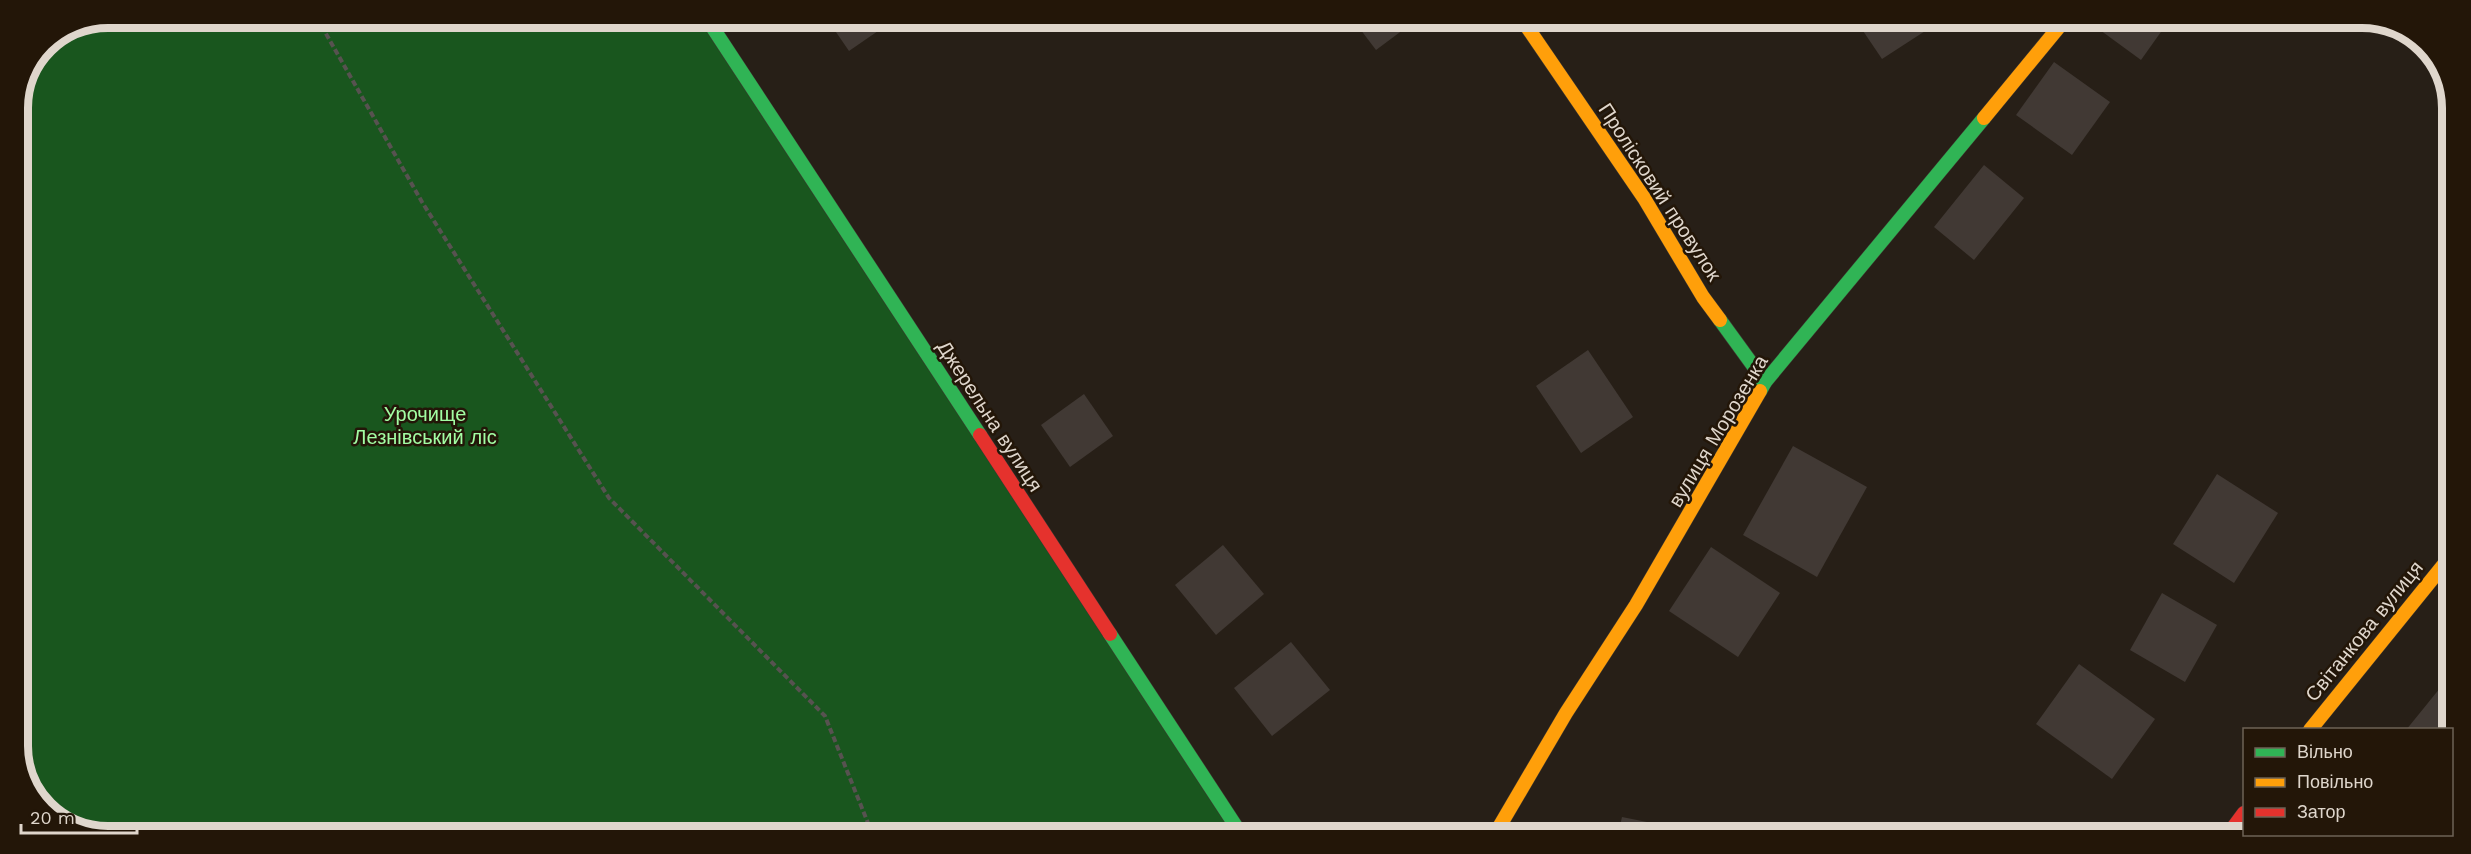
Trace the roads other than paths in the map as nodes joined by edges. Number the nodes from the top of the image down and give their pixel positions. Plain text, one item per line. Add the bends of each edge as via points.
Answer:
1 (713, 28) edge
2 (1528, 28) edge
3 (2058, 28) edge
4 (1765, 382) junction
5 (2442, 566) edge
6 (2311, 728) edge
7 (1236, 826) edge
8 (1500, 826) edge

1 - 7 street, Джерельна вулиця
2 - 4 street, Пролісковий провулок via 1644,198 1703,297
3 - 4 street, вулиця Морозенка
4 - 8 street, вулиця Морозенка via 1636,605
5 - 6 street, Світанкова вулиця

